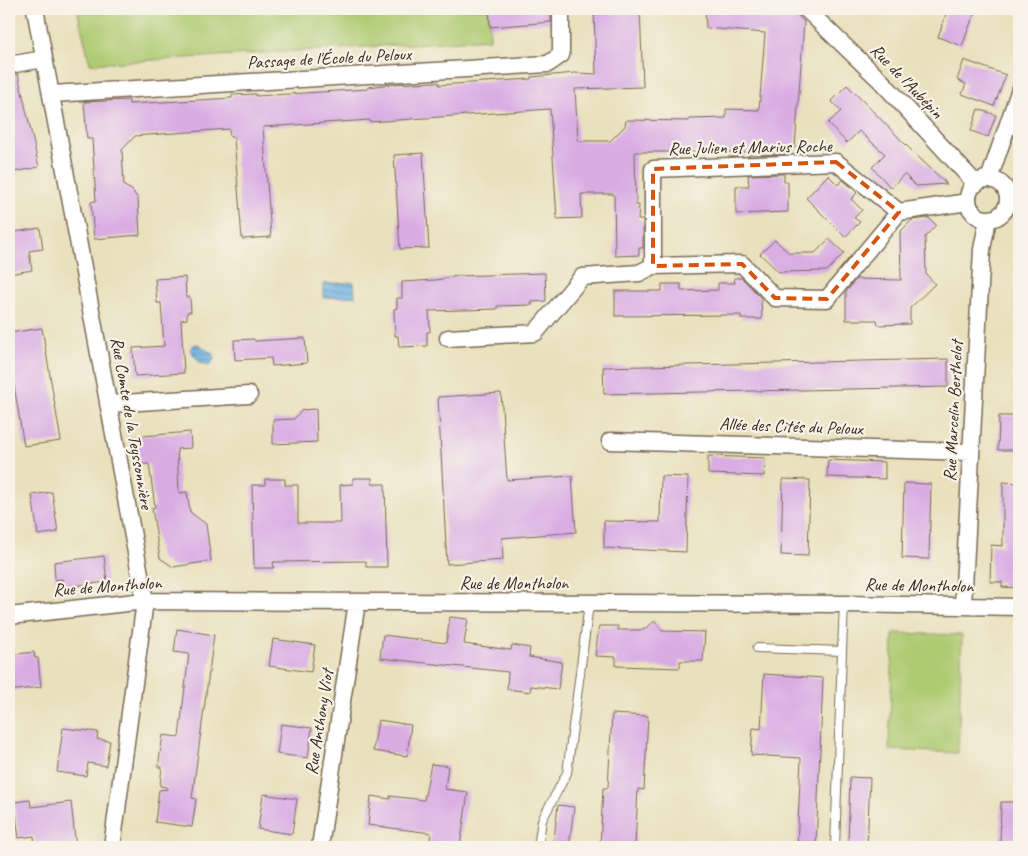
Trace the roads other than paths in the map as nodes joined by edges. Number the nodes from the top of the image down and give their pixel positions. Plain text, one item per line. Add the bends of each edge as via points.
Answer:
1 (35, 9) edge
2 (561, 9) edge
3 (806, 9) edge
4 (44, 59) junction
5 (9, 65) edge
6 (1019, 92) edge
7 (52, 94) junction
8 (982, 182) junction
9 (968, 202) junction
10 (1014, 208) edge
11 (899, 212) junction
12 (988, 220) junction
13 (653, 266) junction
14 (448, 338) dead end
15 (249, 395) dead end
16 (108, 404) junction
17 (610, 440) dead end
18 (971, 452) junction
19 (145, 601) junction
20 (357, 602) junction
21 (589, 604) junction
22 (844, 604) junction
23 (964, 606) junction
24 (1019, 607) edge
25 (9, 616) edge
26 (757, 648) dead end
27 (842, 651) junction
28 (112, 847) edge
29 (320, 847) edge
30 (538, 847) edge
31 (835, 847) edge

1 - 4 street, Rue Comte de la Teyssonnière
2 - 7 street, Passage de l'École du Peloux via 561,55 548,64
3 - 8 street, Rue de l'Aubépin
4 - 5 street
4 - 7 street, Rue Comte de la Teyssonnière
6 - 8 street
7 - 16 street, Rue Comte de la Teyssonnière
8 - 9 street via 971,188
8 - 10 street via 1002,185
9 - 11 street
9 - 12 street via 974,214
10 - 12 street
11 - 13 street via 827,299 775,298 742,264
11 - 13 street, Rue Julien et Marius Roche via 836,162 652,169
12 - 18 street, Rue Marcelin Berthelot via 982,248
13 - 14 street via 639,273 582,278 535,333
15 - 16 street
16 - 19 street, Rue Comte de la Teyssonnière
17 - 18 street, Allée des Cités du Peloux
18 - 23 street, Rue Marcelin Berthelot
19 - 20 street, Rue de Montholon
19 - 25 street, Rue de Montholon
19 - 28 street, Rue Comte de la Teyssonnière
20 - 21 street, Rue de Montholon
20 - 29 street, Rue Anthony Viot
21 - 22 street, Rue de Montholon
21 - 30 lane via 567,773 542,820
22 - 23 street, Rue de Montholon
22 - 27 lane
23 - 24 street, Rue de Montholon
26 - 27 lane
27 - 31 lane

